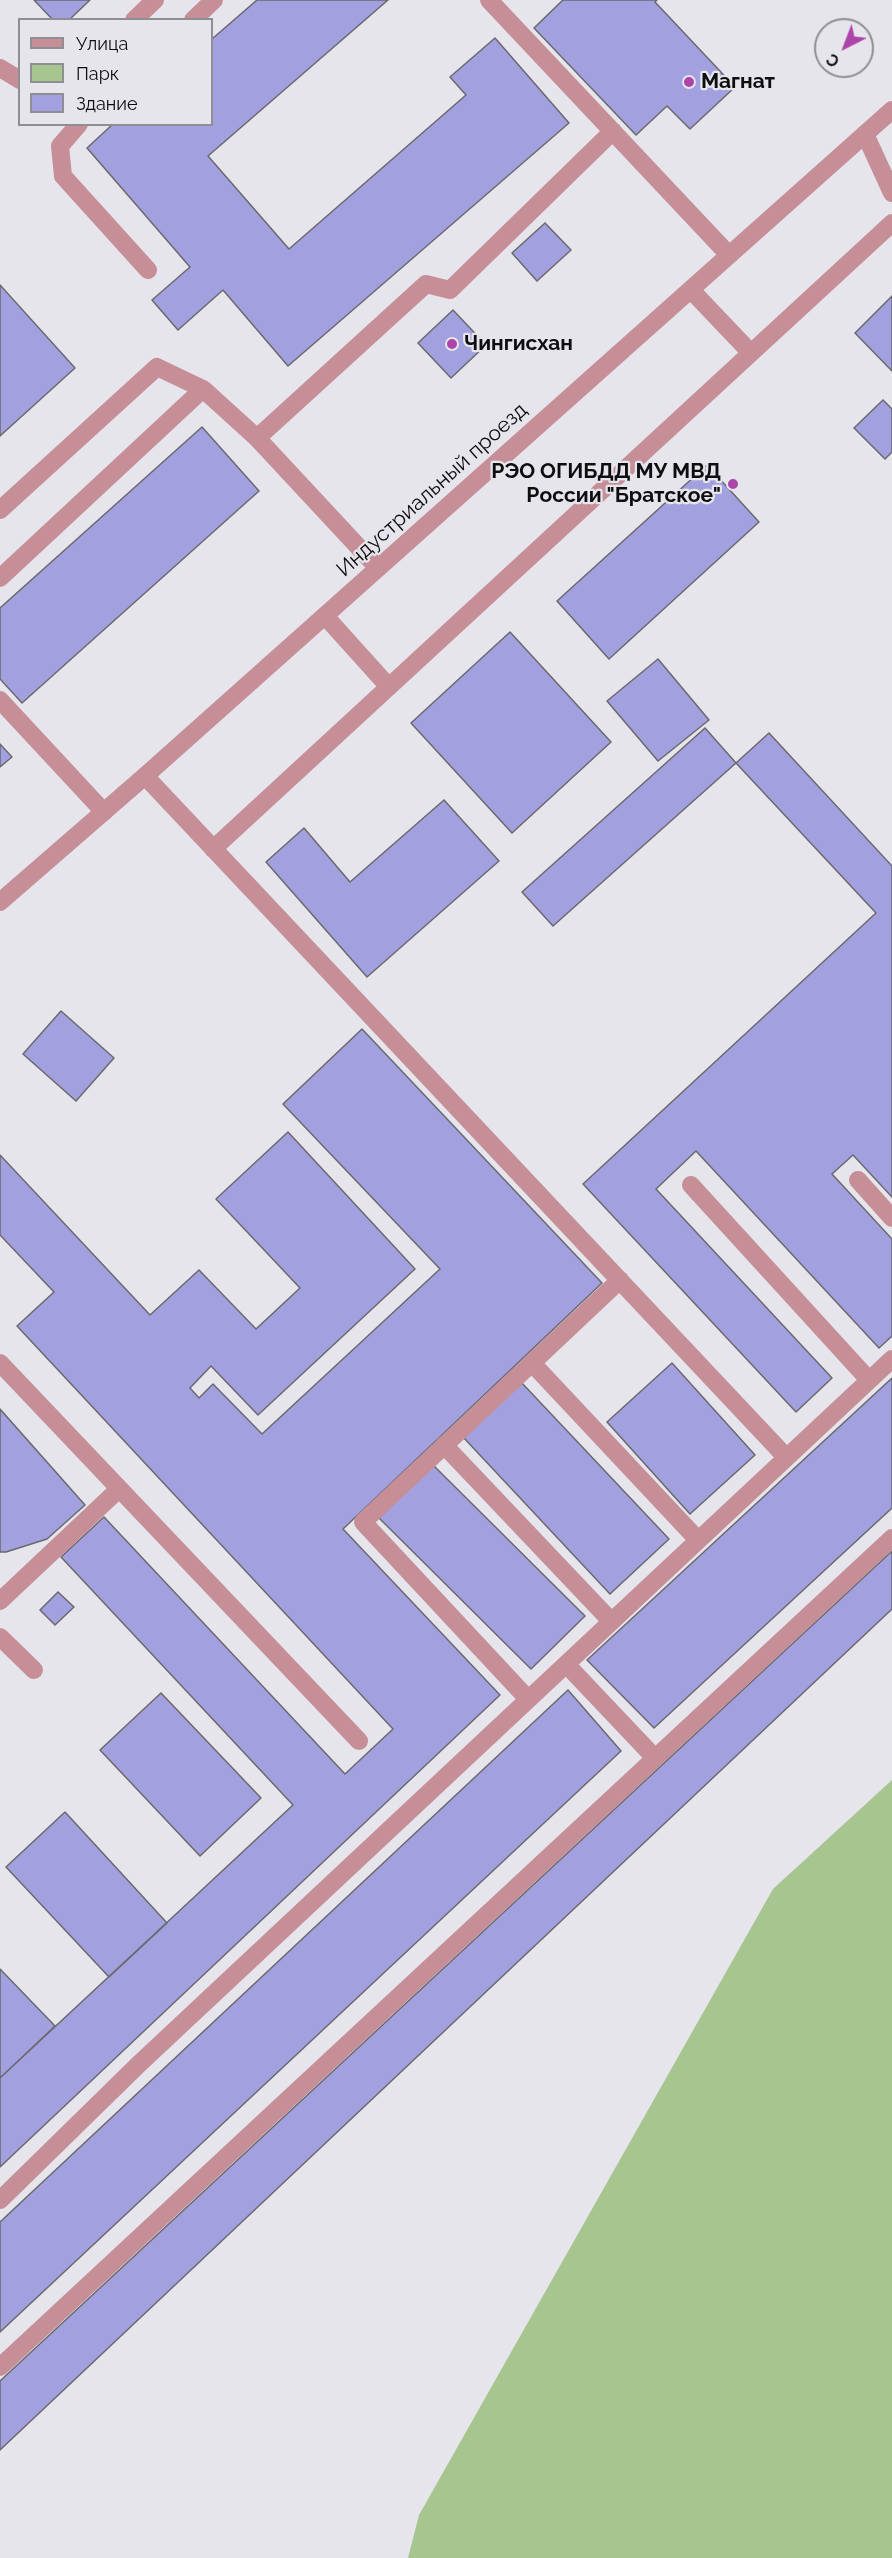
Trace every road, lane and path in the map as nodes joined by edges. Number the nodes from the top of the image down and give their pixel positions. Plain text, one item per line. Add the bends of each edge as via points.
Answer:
1 (155, 0) edge
2 (214, 0) edge
3 (489, 0) edge
4 (136, 18) edge
5 (195, 18) edge
6 (0, 68) edge
7 (18, 79) edge
8 (892, 110) edge
9 (77, 126) edge
10 (613, 131) junction
11 (865, 134) junction
12 (892, 193) edge
13 (892, 223) edge
14 (729, 255) junction
15 (148, 270) dead end
16 (691, 290) junction
17 (751, 353) junction
18 (203, 389) junction
19 (257, 438) junction
20 (0, 510) edge
21 (378, 568) junction
22 (0, 578) edge
23 (325, 616) junction
24 (389, 687) junction
25 (0, 700) edge
26 (145, 776) junction
27 (104, 812) junction
28 (213, 849) junction
29 (0, 902) edge
30 (858, 1180) dead end
31 (691, 1185) dead end
32 (892, 1218) edge
33 (620, 1280) junction
34 (892, 1359) edge
35 (0, 1363) edge
36 (532, 1363) junction
37 (869, 1380) junction
38 (444, 1445) junction
39 (786, 1457) junction
40 (119, 1489) junction
41 (892, 1538) edge
42 (698, 1540) junction
43 (0, 1601) edge
44 (611, 1621) junction
45 (0, 1637) edge
46 (566, 1664) junction
47 (34, 1670) dead end
48 (528, 1699) junction
49 (359, 1741) dead end
50 (655, 1758) junction
51 (0, 2200) edge
52 (0, 2367) edge

1 - 4 street
2 - 5 street
3 - 10 street
6 - 7 street
8 - 11 street, Индустриальный проезд
9 - 15 street via 60,146 63,176
10 - 14 street
10 - 19 street via 450,290 426,284
11 - 12 street
11 - 14 street, Индустриальный проезд
13 - 17 street
14 - 16 street, Индустриальный проезд
16 - 17 street
16 - 21 street, Индустриальный проезд
17 - 24 street
18 - 19 street
18 - 20 street via 157,367
18 - 22 street
19 - 21 street
21 - 23 street, Индустриальный проезд
23 - 24 street
23 - 26 street, Индустриальный проезд
24 - 28 street
25 - 27 street
26 - 27 street, Индустриальный проезд
26 - 28 street
27 - 29 street, Индустриальный проезд
28 - 33 street
30 - 32 street
31 - 37 street
33 - 36 street
33 - 39 street
34 - 37 street
35 - 40 street
36 - 38 street
36 - 42 street
37 - 39 street
38 - 44 street
38 - 48 street via 363,1522
39 - 42 street
40 - 43 street
40 - 49 street
41 - 50 street
42 - 44 street
44 - 46 street
45 - 47 street
46 - 48 street
46 - 50 street
48 - 51 street
50 - 52 street

